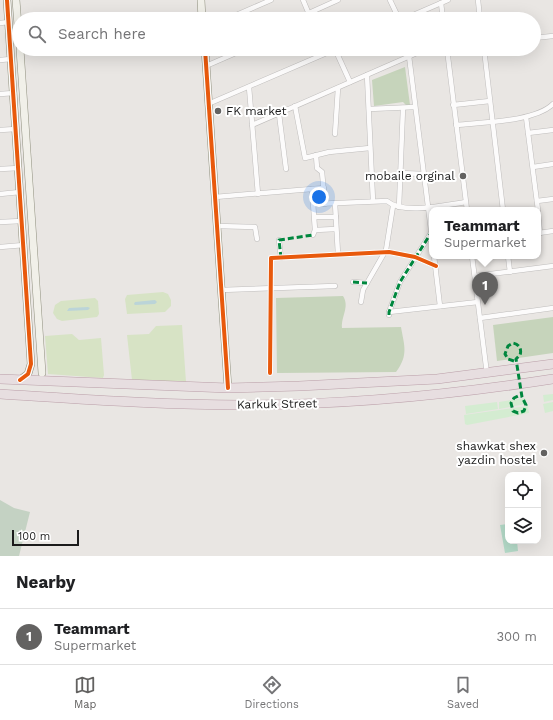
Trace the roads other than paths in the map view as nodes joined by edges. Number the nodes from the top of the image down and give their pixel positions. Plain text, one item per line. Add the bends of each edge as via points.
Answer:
1 (7, 0) edge
2 (16, 0) edge
3 (201, 0) edge
4 (271, 0) edge
5 (303, 0) edge
6 (338, 0) edge
7 (390, 0) edge
8 (448, 0) edge
9 (478, 0) edge
10 (441, 3) junction
11 (17, 12) edge
12 (202, 12) edge
13 (243, 12) edge
14 (309, 12) edge
15 (311, 12) edge
16 (396, 12) edge
17 (420, 12) edge
18 (442, 12) edge
19 (479, 12) edge
20 (9, 22) junction
21 (0, 23) edge
22 (553, 36) edge
23 (541, 37) edge
24 (20, 56) edge
25 (205, 56) edge
26 (229, 56) edge
27 (314, 56) edge
28 (339, 56) edge
29 (409, 56) joint
30 (447, 56) edge
31 (485, 56) edge
32 (11, 59) junction
33 (0, 60) edge
34 (206, 66) junction
35 (367, 75) junction
36 (350, 82) junction
37 (22, 84) junction
38 (13, 85) junction
39 (249, 87) junction
40 (338, 88) junction
41 (14, 93) junction
42 (0, 94) edge
43 (490, 100) junction
44 (208, 104) junction
45 (553, 104) edge
46 (454, 105) junction
47 (295, 106) junction
48 (416, 107) junction
49 (403, 108) junction
50 (369, 110) junction
51 (279, 114) junction
52 (526, 117) junction
53 (493, 120) junction
54 (252, 125) junction
55 (456, 125) junction
56 (16, 129) junction
57 (0, 130) edge
58 (553, 130) edge
59 (528, 133) junction
60 (335, 134) dead end
61 (370, 148) junction
62 (316, 155) junction
63 (553, 164) edge
64 (533, 167) junction
65 (19, 168) junction
66 (0, 169) edge
67 (286, 169) dead end
68 (400, 173) junction
69 (424, 174) junction
70 (324, 188) junction
71 (312, 189) junction
72 (20, 192) junction
73 (0, 194) edge
74 (258, 194) junction
75 (215, 197) junction
76 (553, 199) edge
77 (373, 201) junction
78 (537, 201) junction
79 (466, 202) junction
80 (336, 203) junction
81 (21, 204) junction
82 (30, 204) junction
83 (314, 204) junction
84 (325, 204) junction
85 (393, 206) junction
86 (399, 207) junction
87 (428, 207) junction
88 (467, 207) edge
89 (503, 207) edge
90 (538, 207) edge
91 (429, 214) edge
92 (315, 217) junction
93 (336, 218) junction
94 (22, 221) junction
95 (0, 222) edge
96 (217, 226) junction
97 (336, 229) junction
98 (316, 230) junction
99 (553, 231) edge
100 (541, 233) edge
101 (313, 235) dead end
102 (429, 238) edge
103 (257, 240) dead end
104 (279, 240) dead end
105 (24, 245) junction
106 (0, 247) edge
107 (386, 252) junction
108 (338, 254) junction
109 (415, 257) junction
110 (281, 258) junction
111 (435, 259) edge
112 (472, 259) edge
113 (508, 259) edge
114 (436, 266) junction
115 (553, 266) edge
116 (510, 272) junction
117 (475, 276) junction
118 (353, 282) dead end
119 (367, 283) junction
120 (335, 286) dead end
121 (270, 289) junction
122 (221, 290) junction
123 (361, 302) dead end
124 (478, 302) junction
125 (440, 306) junction
126 (553, 308) edge
127 (480, 318) junction
128 (31, 364) junction
129 (553, 364) edge
130 (270, 373) dead end
131 (42, 374) junction
132 (487, 374) junction
133 (0, 379) edge
134 (553, 379) edge
135 (20, 380) junction
136 (53, 381) junction
137 (299, 386) junction
138 (228, 388) junction
139 (0, 394) edge
140 (300, 404) junction

1 - 20 street
2 - 11 street
3 - 12 street
4 - 13 street
5 - 14 street
6 - 15 street
7 - 16 street
8 - 10 street
9 - 19 street
10 - 17 street
10 - 18 street
20 - 21 street
20 - 32 street
22 - 23 street
24 - 37 street
25 - 34 street
26 - 34 street
27 - 39 street
28 - 36 street
29 - 35 street
29 - 48 street
30 - 46 street
31 - 43 street
32 - 33 street
32 - 38 street
34 - 44 street
35 - 36 street
35 - 50 street
36 - 40 street
37 - 38 street
37 - 82 street
38 - 41 street
39 - 44 street
39 - 54 street
40 - 47 street
40 - 60 street
41 - 42 street
41 - 56 street
43 - 46 street
43 - 53 street
44 - 75 street
45 - 52 street via 542,112
46 - 55 street
47 - 51 street
47 - 62 street via 305,158
48 - 49 street
48 - 69 street
49 - 50 street
49 - 68 street
50 - 61 street
51 - 54 street
51 - 67 street
52 - 53 street
52 - 59 street
53 - 55 street
53 - 89 street
54 - 74 street
55 - 79 street
56 - 57 street
56 - 65 street
58 - 59 street
59 - 64 street
61 - 62 street
61 - 77 street
62 - 70 street via 317,168 322,172
63 - 64 street
64 - 78 street
65 - 66 street
65 - 72 street
68 - 69 street
68 - 86 street
69 - 87 street
70 - 71 street
70 - 84 street
71 - 74 street
71 - 83 street
72 - 73 street
72 - 81 street
74 - 75 street
75 - 96 street
76 - 78 street
77 - 80 street
77 - 85 street via 387,201
78 - 90 street
79 - 87 street
79 - 88 street
80 - 84 street
80 - 93 street
81 - 82 street
81 - 94 street
82 - 131 street
83 - 84 street
83 - 92 street
85 - 86 street
85 - 107 street
86 - 87 street
87 - 91 street
92 - 93 street
92 - 98 street
93 - 97 street
94 - 95 street
94 - 105 street
96 - 103 street via 255,227
96 - 122 street
97 - 98 street
97 - 108 street
98 - 101 street
99 - 100 street
102 - 109 street
104 - 110 street
105 - 106 street
105 - 128 street
107 - 108 street
107 - 109 street
107 - 119 street
108 - 110 street
109 - 114 street
109 - 125 street via 400,282 389,313
110 - 121 street via 271,258
111 - 114 street
112 - 117 street
113 - 116 street
114 - 125 street
115 - 116 street
116 - 117 street
117 - 124 street
118 - 119 street
119 - 123 street
120 - 121 street
121 - 122 street
121 - 130 street
122 - 138 street
124 - 125 street
124 - 127 street
126 - 127 street
127 - 132 street
128 - 131 street
128 - 135 street via 28,374
129 - 132 highway, Karkuk Street
131 - 136 street
132 - 137 highway, Karkuk Street
133 - 135 highway, Karkuk Street
134 - 140 highway, Karkuk Street via 475,391
135 - 136 highway, Karkuk Street
136 - 138 highway, Karkuk Street
137 - 138 highway, Karkuk Street
137 - 140 highway
139 - 140 highway, Karkuk Street via 209,405

